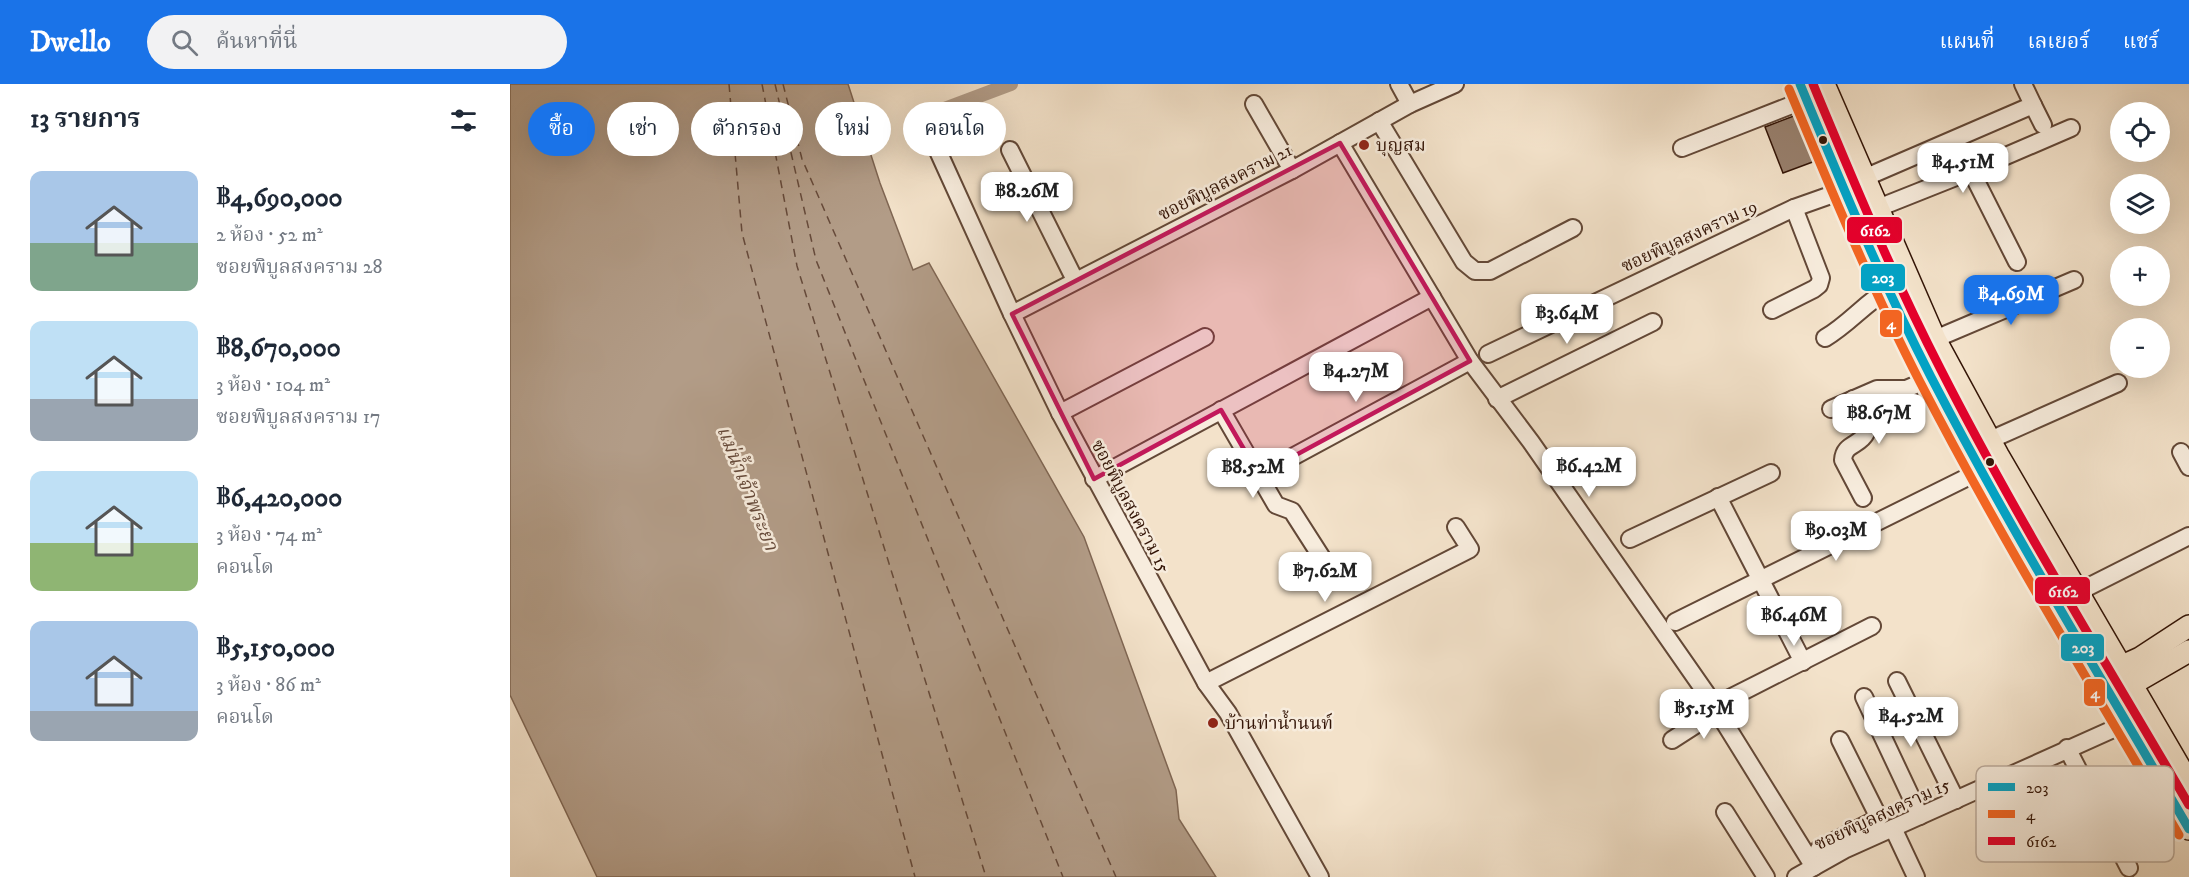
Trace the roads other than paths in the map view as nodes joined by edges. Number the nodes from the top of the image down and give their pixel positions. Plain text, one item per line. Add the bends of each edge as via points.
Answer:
1 (1399, 84) edge
2 (1455, 84) edge
3 (1824, 84) edge
4 (2023, 84) edge
5 (1803, 92) edge
6 (1254, 104) dead end
7 (1410, 104) junction
8 (2033, 105) junction
9 (1379, 121) junction
10 (2043, 125) dead end
11 (2071, 128) dead end
12 (1340, 143) junction
13 (1682, 148) dead end
14 (1010, 150) dead end
15 (940, 156) edge
16 (1292, 170) junction
17 (1971, 171) junction
18 (1864, 178) junction
19 (1845, 190) junction
20 (1794, 208) junction
21 (1878, 208) junction
22 (1573, 228) dead end
23 (2017, 262) dead end
24 (1074, 280) junction
25 (2074, 280) dead end
26 (1889, 289) junction
27 (1432, 297) junction
28 (1772, 310) dead end
29 (1012, 314) junction
30 (1653, 322) dead end
31 (1205, 337) dead end
32 (1826, 338) dead end
33 (1935, 339) junction
34 (1488, 354) dead end
35 (1470, 361) junction
36 (1932, 378) junction
37 (2118, 383) dead end
38 (1497, 399) junction
39 (1853, 399) junction
40 (1831, 409) dead end
41 (1221, 410) junction
42 (1060, 414) junction
43 (1990, 440) junction
44 (1982, 470) junction
45 (1771, 473) dead end
46 (1259, 475) junction
47 (1094, 479) junction
48 (1718, 497) junction
49 (1863, 498) dead end
50 (1456, 527) dead end
51 (2189, 536) edge
52 (1630, 539) dead end
53 (1324, 561) dead end
54 (1760, 580) junction
55 (2078, 592) junction
56 (1675, 622) dead end
57 (1872, 626) dead end
58 (2189, 626) edge
59 (2189, 651) edge
60 (1803, 662) junction
61 (2127, 675) junction
62 (2099, 678) junction
63 (1897, 681) dead end
64 (1206, 683) junction
65 (2110, 696) junction
66 (1864, 697) dead end
67 (1730, 698) dead end
68 (1717, 711) junction
69 (2149, 713) junction
70 (2127, 723) junction
71 (1672, 740) dead end
72 (1840, 740) dead end
73 (2067, 748) junction
74 (2029, 766) edge
75 (2076, 766) edge
76 (2152, 766) edge
77 (2189, 783) edge
78 (1976, 791) edge
79 (1956, 800) junction
80 (2174, 803) edge
81 (1725, 812) dead end
82 (1920, 816) junction
83 (1893, 828) junction
84 (2189, 829) edge
85 (1842, 844) junction
86 (1819, 849) dead end
87 (2126, 862) edge
88 (1814, 867) junction
89 (2129, 868) dead end
90 (1320, 877) edge
91 (1766, 877) edge
92 (1796, 877) edge
93 (1916, 877) edge

1 - 7 street
2 - 7 street, ซอยพิบูลสงคราม 21
3 - 18 main road
4 - 8 street
5 - 13 street
5 - 19 main road
6 - 16 street
7 - 9 street, ซอยพิบูลสงคราม 21
8 - 10 street
8 - 18 street
9 - 12 street, ซอยพิบูลสงคราม 21
9 - 22 street via 1464,262 1475,271 1490,271
11 - 17 street
12 - 16 street, ซอยพิบูลสงคราม 21
12 - 27 street
14 - 24 street
15 - 29 street, ซอยพิบูลสงคราม 15
16 - 24 street, ซอยพิบูลสงคราม 21
17 - 21 street
17 - 23 street
18 - 21 main road
19 - 20 street, ซอยพิบูลสงคราม 19
19 - 26 main road
20 - 28 street via 1821,278 1814,289
20 - 34 street, ซอยพิบูลสงคราม 19
21 - 33 main road
24 - 29 street, ซอยพิบูลสงคราม 21
25 - 33 street
26 - 32 street via 1871,299
26 - 36 main road
27 - 35 street
27 - 41 street
29 - 42 street, ซอยพิบูลสงคราม 15
30 - 38 street
31 - 42 street
33 - 43 main road
35 - 38 street
35 - 46 street
36 - 39 street via 1906,389 1876,389
36 - 44 main road
37 - 43 street
38 - 68 street via 1531,442
39 - 40 street
39 - 49 street via 1866,433 1843,453 1843,460
41 - 46 street
41 - 47 street
42 - 47 street, ซอยพิบูลสงคราม 15
43 - 55 main road
44 - 54 street
44 - 62 main road
45 - 48 street
46 - 53 street via 1276,505 1292,512
47 - 64 street, ซอยพิบูลสงคราม 15
48 - 52 street
48 - 54 street
50 - 64 street via 1470,549
51 - 55 street
54 - 56 street
54 - 60 street
55 - 61 main road
57 - 60 street
58 - 61 main road via 2140,658
59 - 61 main road
60 - 67 street
61 - 62 main road
61 - 65 main road
61 - 69 main road
62 - 65 main road
63 - 79 street
64 - 90 street, ซอยพิบูลสงคราม 15 via 1228,714
65 - 70 main road
66 - 82 street
68 - 71 street
68 - 88 street
69 - 70 street, ซอยพิบูลสงคราม 15
69 - 77 main road
70 - 73 street, ซอยพิบูลสงคราม 15
70 - 76 main road
72 - 85 street via 1880,818
73 - 74 street, ซอยพิบูลสงคราม 15
73 - 75 street
78 - 79 street, ซอยพิบูลสงคราม 15
79 - 82 street, ซอยพิบูลสงคราม 15
80 - 84 main road
81 - 91 street
82 - 83 street, ซอยพิบูลสงคราม 15
83 - 85 street, ซอยพิบูลสงคราม 15
83 - 93 street
85 - 86 street
85 - 88 street, ซอยพิบูลสงคราม 15
87 - 89 street
88 - 92 street, ซอยพิบูลสงคราม 15

